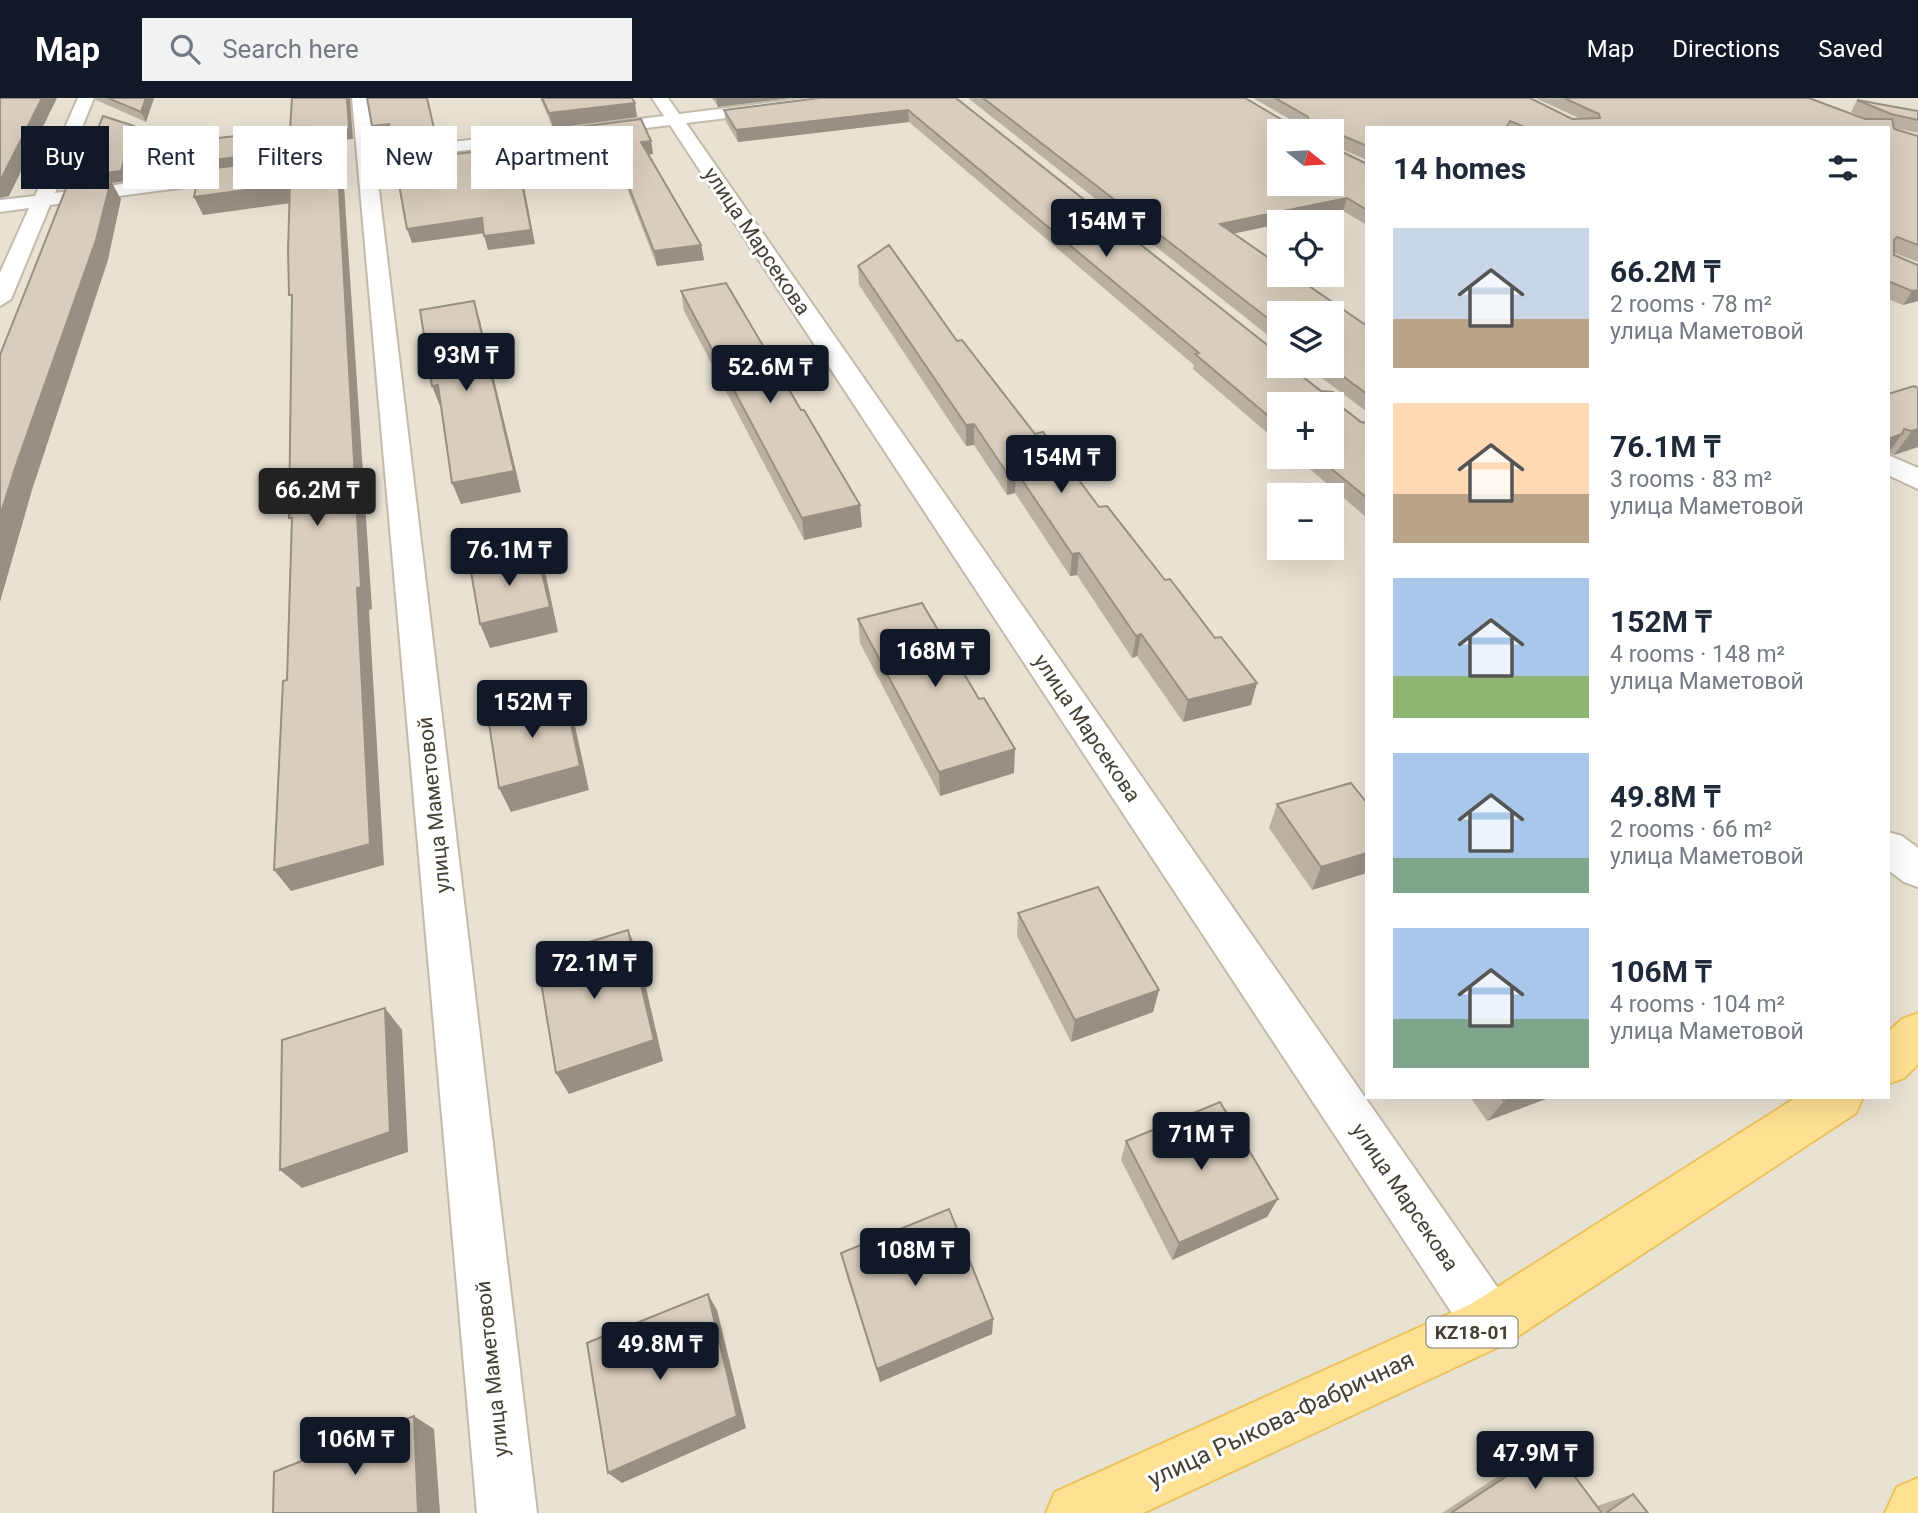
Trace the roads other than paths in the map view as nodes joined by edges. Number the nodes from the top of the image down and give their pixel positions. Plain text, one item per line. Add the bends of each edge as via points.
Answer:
1 (86, 98) edge
2 (360, 98) edge
3 (850, 98) edge
4 (668, 108) edge
5 (360, 159) junction
6 (233, 175) edge
7 (42, 200) junction
8 (0, 206) edge
9 (0, 299) edge
10 (1890, 464) edge
11 (1918, 480) edge
12 (1890, 850) edge
13 (1918, 871) edge
14 (1918, 1033) edge
15 (1890, 1061) edge
16 (1836, 1099) edge
17 (1490, 1323) junction
18 (1918, 1507) edge
19 (507, 1513) edge
20 (1076, 1513) edge
21 (1915, 1513) edge

1 - 7 street
2 - 5 street, улица Маметовой
3 - 4 street
4 - 5 street
4 - 17 street, улица Марсекова
5 - 19 street, улица Маметовой
6 - 7 street
7 - 8 street
7 - 9 street
10 - 11 street
12 - 13 street
14 - 15 main road
16 - 17 main road, улица Рыкова-Фабричная / KZ18-01
17 - 20 main road, улица Рыкова-Фабричная / KZ18-01
18 - 21 main road

